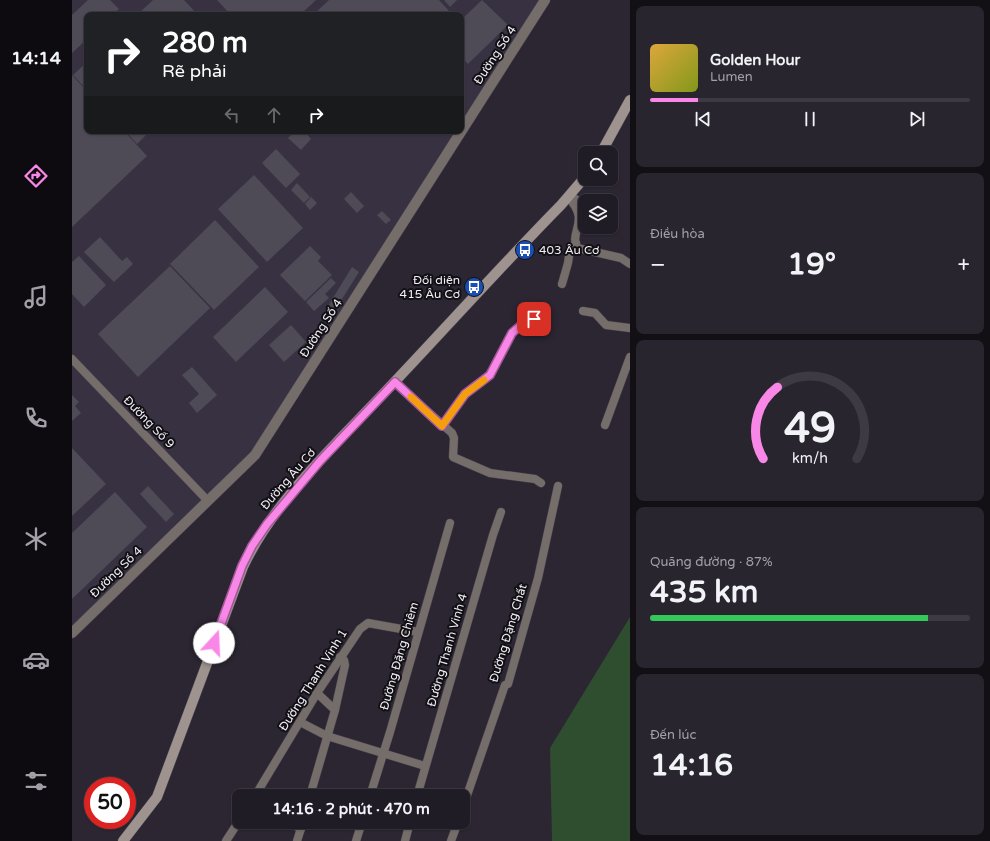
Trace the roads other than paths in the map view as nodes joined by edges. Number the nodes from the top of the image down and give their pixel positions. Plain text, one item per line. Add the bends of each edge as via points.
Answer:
1 (545, 0) edge
2 (630, 100) edge
3 (464, 127) edge
4 (460, 134) edge
5 (605, 146) edge
6 (578, 185) edge
7 (569, 196) junction
8 (578, 201) edge
9 (576, 243) junction
10 (630, 264) edge
11 (562, 284) dead end
12 (583, 311) dead end
13 (534, 319) dead end
14 (630, 328) edge
15 (630, 357) edge
16 (72, 360) edge
17 (395, 382) junction
18 (604, 425) dead end
19 (442, 426) junction
20 (541, 483) dead end
21 (558, 486) dead end
22 (208, 502) junction
23 (502, 512) dead end
24 (450, 523) dead end
25 (418, 632) junction
26 (72, 633) edge
27 (340, 657) junction
28 (316, 693) junction
29 (334, 710) junction
30 (300, 722) junction
31 (327, 736) junction
32 (384, 754) junction
33 (425, 766) junction
34 (259, 789) edge
35 (312, 789) edge
36 (372, 789) edge
37 (419, 789) edge
38 (469, 789) edge
39 (234, 829) edge
40 (301, 829) edge
41 (360, 829) edge
42 (408, 829) edge
43 (455, 829) edge
44 (123, 841) edge
45 (226, 841) edge
46 (297, 841) edge
47 (356, 841) edge
48 (404, 841) edge
49 (451, 841) edge

1 - 3 street, Đường Số 4
2 - 5 main road
4 - 22 street, Đường Số 4 via 255,455
6 - 7 main road, Đường Âu Cơ
7 - 8 street
7 - 9 street via 579,214
7 - 17 main road, Đường Âu Cơ
9 - 10 street via 577,248 620,258
9 - 11 street via 570,249
12 - 14 street via 595,312 606,326
13 - 19 street via 527,320 512,333 490,375 465,394
15 - 18 street
16 - 22 street, Đường Số 9
17 - 19 street
17 - 44 main road, Đường Âu Cơ via 320,461 267,524 252,546 242,566 159,790
19 - 20 street via 452,433 454,438 453,457 490,473 535,479
21 - 38 street, Đường Đặng Chất via 538,578 508,684 505,685
22 - 26 street, Đường Số 4
23 - 33 street, Đường Thanh Vinh 4
24 - 25 street, Đường Đặng Chiêm
25 - 27 street, Đường Thanh Vinh 1 via 368,623 355,634
25 - 32 street, Đường Đặng Chiêm
27 - 28 street, Đường Thanh Vinh 1
27 - 29 street via 345,665
28 - 29 street
28 - 30 street, Đường Thanh Vinh 1
29 - 31 street
30 - 31 street
30 - 34 street, Đường Thanh Vinh 1
31 - 32 street
31 - 35 street
32 - 33 street
32 - 36 street, Đường Đặng Chiêm
33 - 37 street, Đường Thanh Vinh 4
39 - 45 street
40 - 46 street
41 - 47 street
42 - 48 street
43 - 49 street

